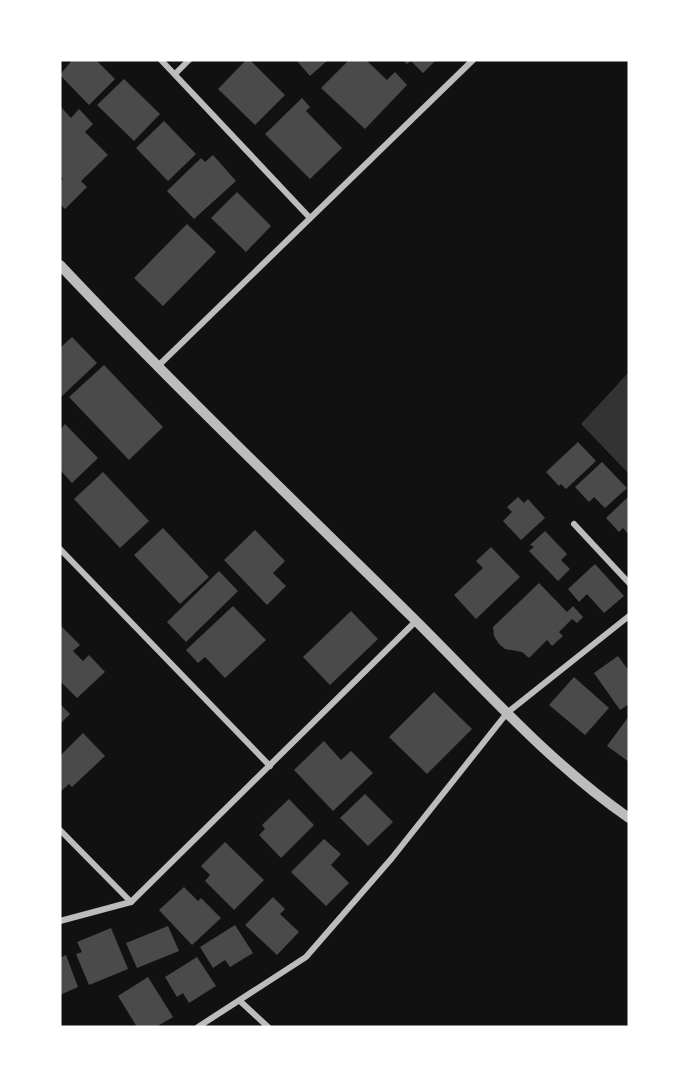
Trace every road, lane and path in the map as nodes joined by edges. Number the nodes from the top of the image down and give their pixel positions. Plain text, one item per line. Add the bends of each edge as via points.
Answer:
1 (161, 60) edge
2 (189, 60) edge
3 (473, 60) edge
4 (175, 74) junction
5 (310, 218) junction
6 (60, 265) edge
7 (157, 367) junction
8 (574, 524) dead end
9 (60, 549) edge
10 (629, 583) edge
11 (629, 616) edge
12 (416, 621) junction
13 (507, 713) junction
14 (270, 766) junction
15 (629, 818) edge
16 (60, 830) edge
17 (131, 902) junction
18 (60, 921) edge
19 (240, 1001) junction
20 (198, 1027) edge
21 (268, 1027) edge

1 - 4 street
2 - 4 street
3 - 5 street
4 - 5 street
5 - 7 street
6 - 7 street
7 - 12 street
8 - 10 street
9 - 14 street
11 - 13 street
12 - 13 street
12 - 14 street
13 - 15 street
13 - 19 street via 392,858 306,957
14 - 17 street
16 - 17 street
17 - 18 street
19 - 20 street
19 - 21 street

